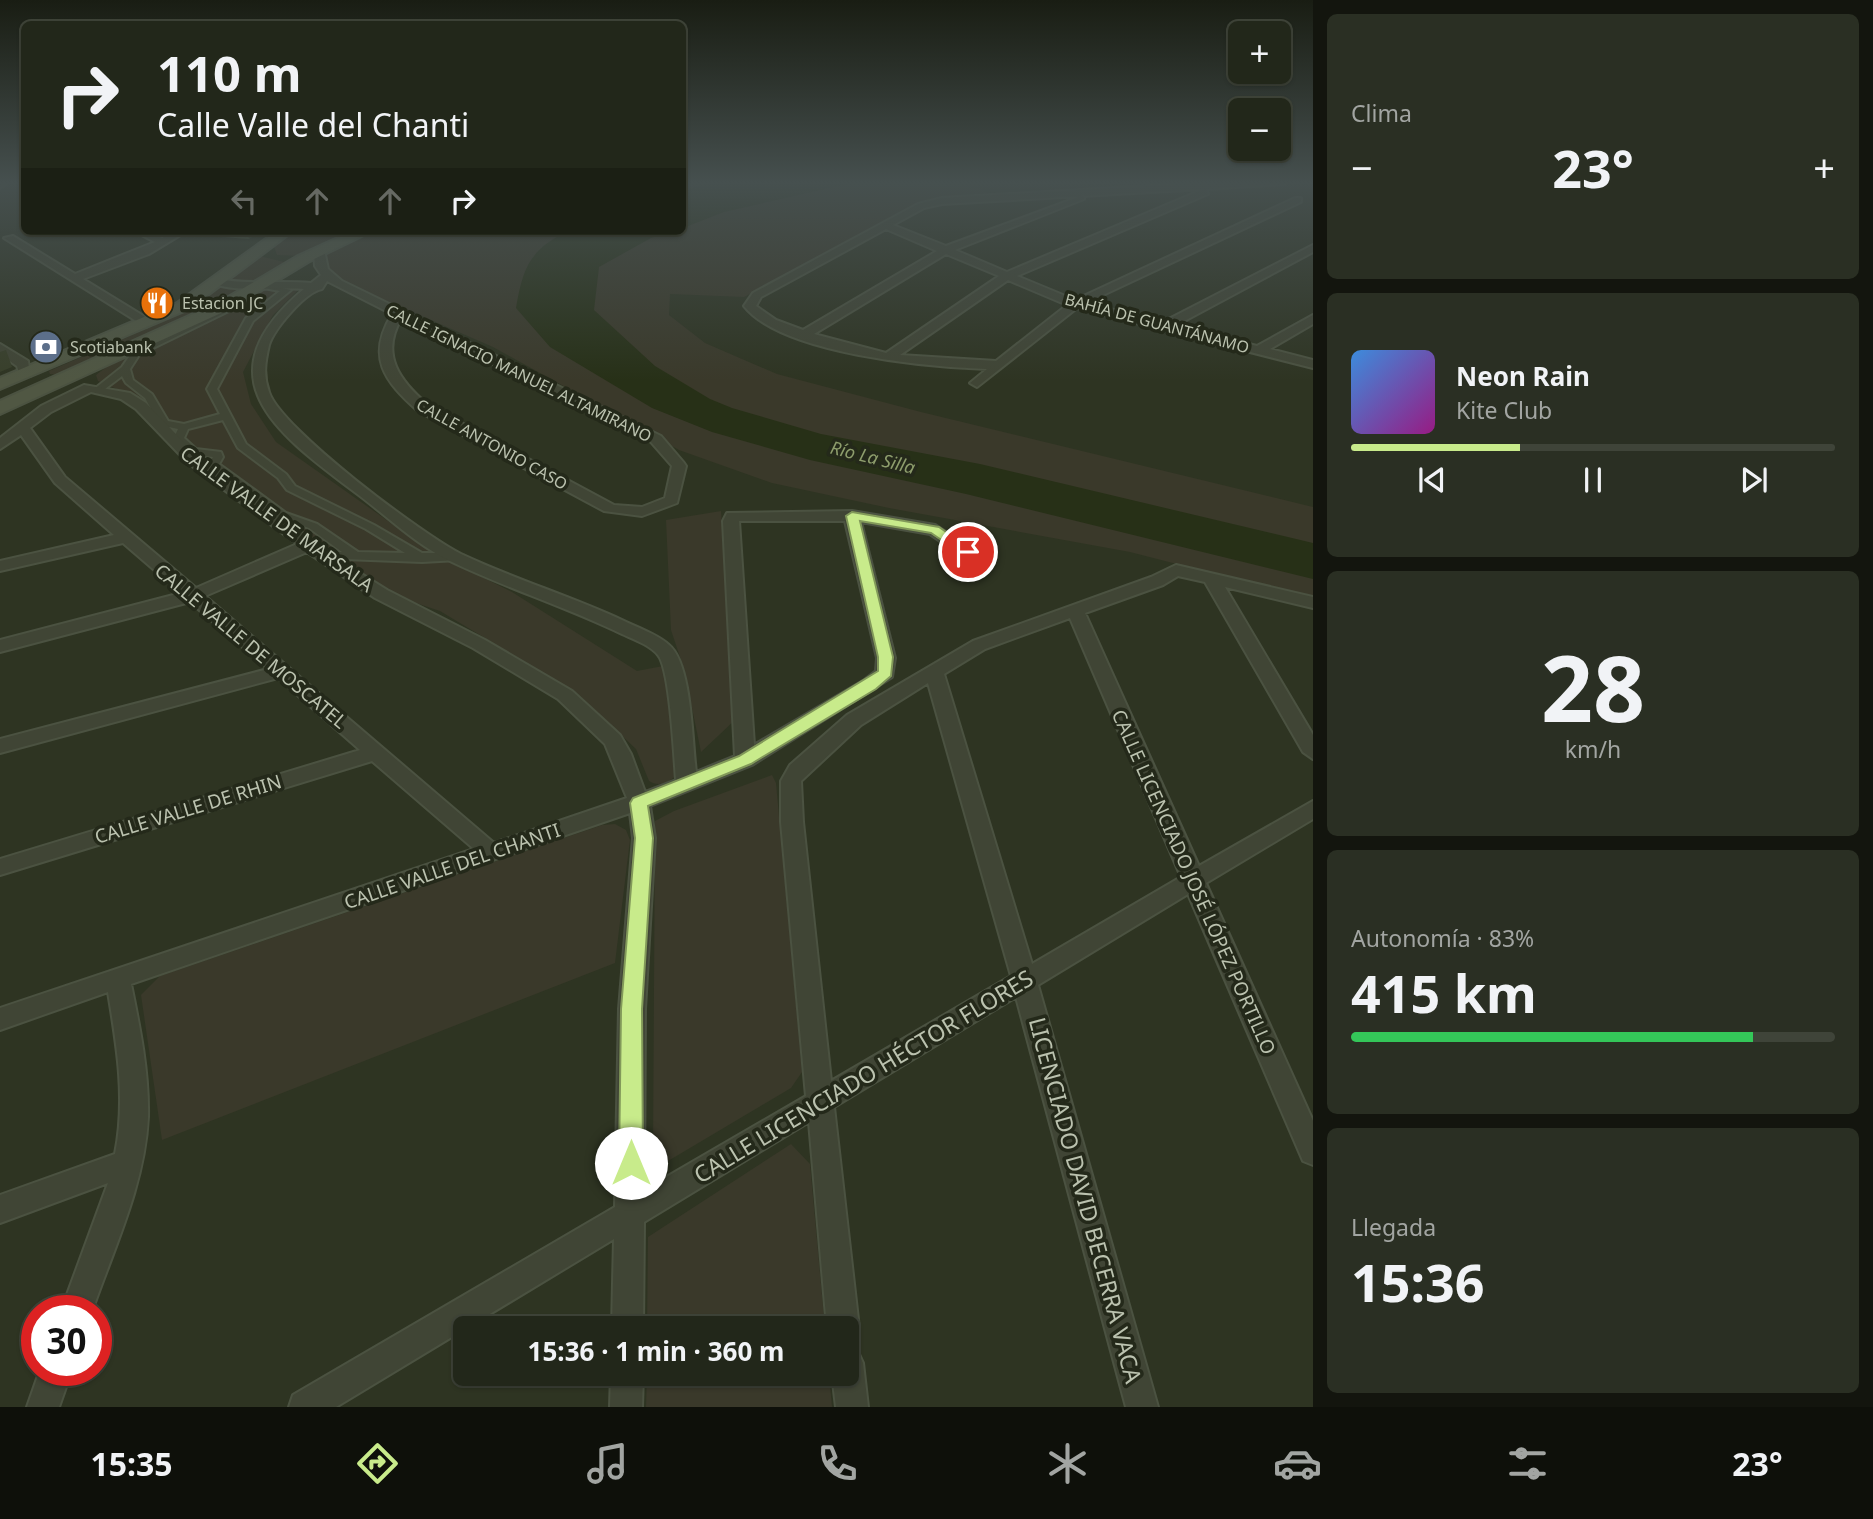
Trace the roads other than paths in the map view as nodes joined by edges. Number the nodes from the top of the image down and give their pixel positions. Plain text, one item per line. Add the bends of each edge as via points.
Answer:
1 (24, 250) edge
2 (147, 250) edge
3 (260, 250) edge
4 (264, 250) edge
5 (319, 250) joint
6 (842, 250) edge
7 (946, 250) joint
8 (1069, 250) edge
9 (1192, 250) edge
10 (1310, 250) edge
11 (303, 258) junction
12 (326, 276) junction
13 (1007, 276) junction
14 (76, 278) junction
15 (217, 282) junction
16 (256, 285) junction
17 (309, 288) junction
18 (347, 288) junction
19 (287, 290) junction
20 (1075, 304) junction
21 (398, 314) junction
22 (1313, 318) edge
23 (146, 323) junction
24 (1165, 326) junction
25 (806, 334) junction
26 (105, 340) junction
27 (0, 348) edge
28 (1260, 350) junction
29 (888, 357) junction
30 (98, 364) junction
31 (1313, 364) edge
32 (996, 365) junction
33 (125, 369) junction
34 (25, 373) junction
35 (977, 383) dead end
36 (0, 384) edge
37 (93, 389) junction
38 (42, 401) junction
39 (3, 403) edge
40 (226, 416) junction
41 (184, 427) junction
42 (23, 428) junction
43 (0, 445) edge
44 (622, 512) joint
45 (852, 516) junction
46 (124, 538) junction
47 (316, 550) junction
48 (355, 555) junction
49 (454, 557) junction
50 (422, 558) junction
51 (984, 563) dead end
52 (0, 566) edge
53 (1176, 570) joint
54 (1213, 581) junction
55 (1157, 582) joint
56 (191, 596) junction
57 (1313, 603) edge
58 (1076, 612) junction
59 (0, 646) edge
60 (934, 671) junction
61 (280, 672) junction
62 (0, 747) edge
63 (377, 752) junction
64 (1313, 752) edge
65 (745, 760) junction
66 (687, 784) junction
67 (639, 803) junction
68 (1313, 809) edge
69 (491, 852) junction
70 (0, 867) edge
71 (1194, 880) junction
72 (118, 979) junction
73 (1025, 980) junction
74 (0, 1018) edge
75 (820, 1102) junction
76 (1313, 1152) edge
77 (127, 1163) junction
78 (0, 1209) edge
79 (631, 1215) junction
80 (82, 1295) edge
81 (628, 1316) edge
82 (843, 1316) edge
83 (50, 1386) edge
84 (627, 1386) edge
85 (850, 1386) edge
86 (333, 1398) edge
87 (43, 1407) edge
88 (305, 1407) edge
89 (626, 1407) edge
90 (852, 1407) edge
91 (1143, 1407) edge

1 - 14 street
2 - 14 street
3 - 15 main road
4 - 11 main road via 273,258
5 - 11 main road
5 - 12 street via 317,261
6 - 25 street via 757,295 750,306 757,315
7 - 13 street, BAHÍA DE GUANTÁNAMO
7 - 25 street
8 - 13 street
9 - 20 street
10 - 24 street
11 - 16 main road
12 - 17 street
12 - 18 street, CALLE IGNACIO MANUEL ALTAMIRANO
13 - 20 street, BAHÍA DE GUANTÁNAMO
13 - 29 street
14 - 23 street
15 - 16 street, CALLE IGNACIO MANUEL ALTAMIRANO
15 - 23 main road via 183,306
16 - 17 street, CALLE IGNACIO MANUEL ALTAMIRANO
16 - 30 main road via 226,305
17 - 18 street, CALLE IGNACIO MANUEL ALTAMIRANO
17 - 19 street
17 - 49 street via 279,316 259,355 260,383 270,409 294,439
18 - 21 street, CALLE IGNACIO MANUEL ALTAMIRANO
19 - 33 street via 261,288 204,322 135,353
19 - 40 street via 248,320 212,389
20 - 24 street, BAHÍA DE GUANTÁNAMO
20 - 32 street
21 - 44 street, CALLE ANTONIO CASO via 389,327 384,352 397,386 407,396 505,454
21 - 44 street, CALLE IGNACIO MANUEL ALTAMIRANO via 666,447 679,466 672,500 654,509
22 - 28 street
23 - 26 main road
24 - 28 street, BAHÍA DE GUANTÁNAMO
25 - 29 street
26 - 34 main road
26 - 38 main road via 44,373 37,382
27 - 34 street via 23,364
28 - 31 street, BAHÍA DE GUANTÁNAMO
29 - 32 street
30 - 37 street via 90,377
30 - 38 main road
32 - 35 street
33 - 37 street
33 - 41 street via 129,381 149,396 164,423
34 - 36 main road
34 - 39 main road
37 - 38 street
37 - 47 street, CALLE VALLE DE MARSALA via 141,406 193,460
38 - 39 main road
38 - 42 street
40 - 41 street
40 - 50 street via 242,446 291,488
41 - 48 street via 179,438 193,452 217,454 213,465 282,515 313,526
42 - 43 street
42 - 46 street, CALLE VALLE DE MOSCATEL via 50,470
45 - 51 street via 935,530
45 - 65 street, CALLE VALLE DEL CHANTI via 886,657 885,673
45 - 65 street via 733,516
46 - 52 street
46 - 56 street, CALLE VALLE DE MOSCATEL
47 - 48 street
47 - 56 street
47 - 67 street, CALLE VALLE DE MARSALA via 381,594 479,644 577,704 613,740 628,766
48 - 50 street
49 - 50 street
49 - 66 street via 563,600 650,641 669,655
53 - 54 street
53 - 55 street
54 - 57 street
54 - 64 street
55 - 58 street
56 - 59 street
56 - 61 street, CALLE VALLE DE MOSCATEL
58 - 60 street via 998,636
58 - 71 street, CALLE LICENCIADO JOSÉ LÓPEZ PORTILLO
60 - 73 street, LICENCIADO DAVID BECERRA VACA
60 - 75 street via 854,720 807,758 792,781 792,822
61 - 62 street
61 - 63 street, CALLE VALLE DE MOSCATEL
63 - 69 street, CALLE VALLE DE MOSCATEL
63 - 70 street, CALLE VALLE DE RHIN
65 - 66 street, CALLE VALLE DEL CHANTI
66 - 67 street, CALLE VALLE DEL CHANTI
67 - 69 street, CALLE VALLE DEL CHANTI
67 - 79 street via 644,838 632,1009
68 - 71 street, CALLE LICENCIADO HÉCTOR FLORES
69 - 72 street, CALLE VALLE DEL CHANTI
71 - 73 street, CALLE LICENCIADO HÉCTOR FLORES
71 - 76 street, CALLE LICENCIADO JOSÉ LÓPEZ PORTILLO
72 - 74 street, CALLE VALLE DEL CHANTI
72 - 77 street via 134,1080
73 - 75 street, CALLE LICENCIADO HÉCTOR FLORES
73 - 91 street, LICENCIADO DAVID BECERRA VACA
75 - 79 street, CALLE LICENCIADO HÉCTOR FLORES
75 - 82 street
77 - 78 street
77 - 80 street
79 - 81 street
79 - 86 street, CALLE LICENCIADO HÉCTOR FLORES
83 - 87 street
84 - 89 street
85 - 90 street
86 - 88 street, CALLE LICENCIADO HÉCTOR FLORES

